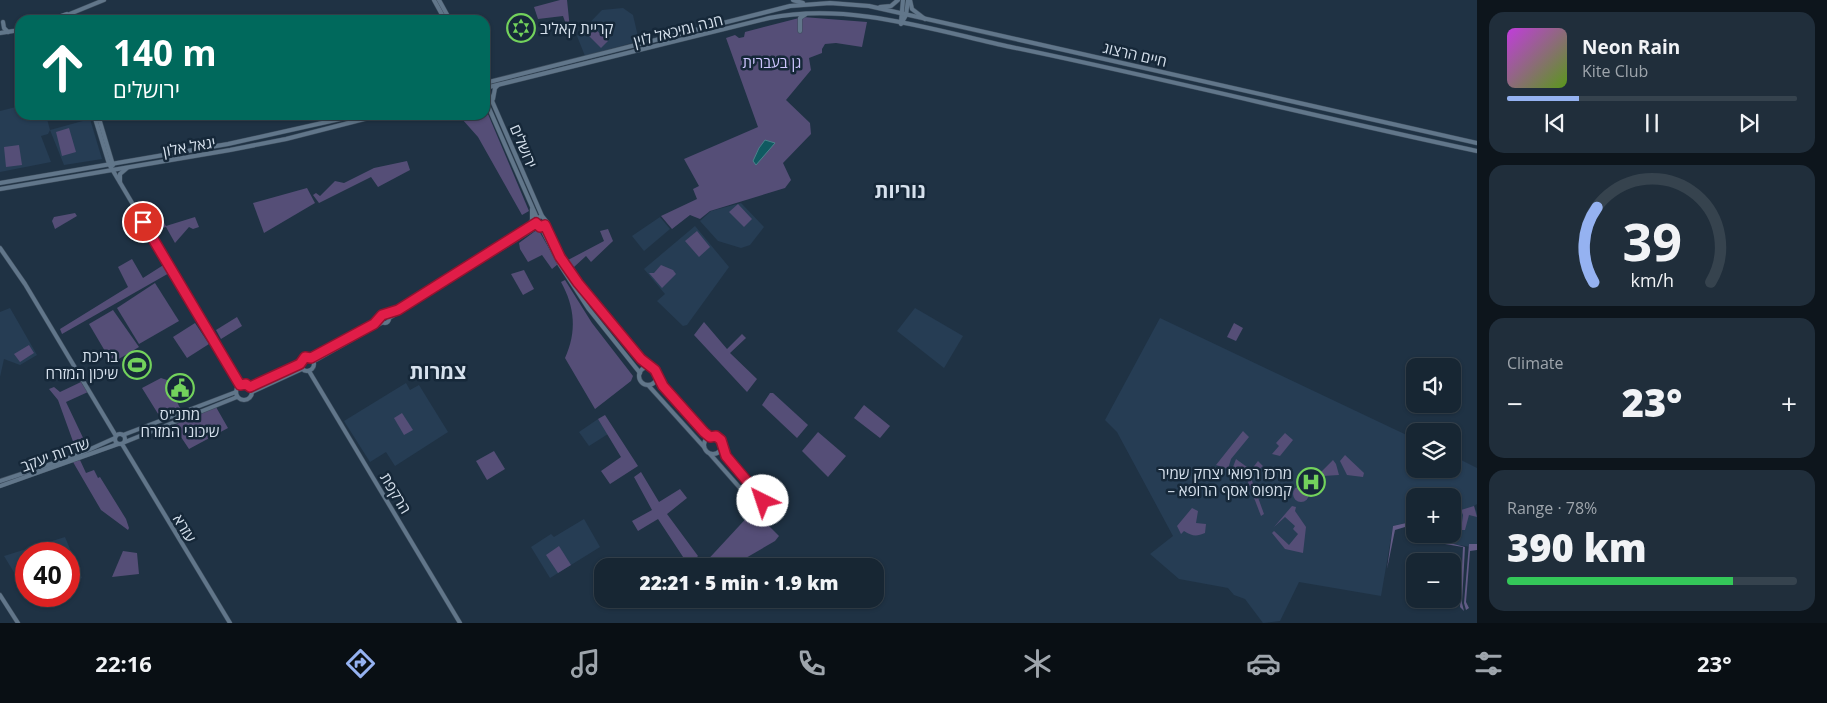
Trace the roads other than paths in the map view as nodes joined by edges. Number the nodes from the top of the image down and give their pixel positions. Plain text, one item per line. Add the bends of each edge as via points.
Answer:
1 (104, 0) edge
2 (434, 0) edge
3 (439, 0) edge
4 (793, 0) edge
5 (898, 0) edge
6 (903, 0) edge
7 (909, 0) edge
8 (818, 4) junction
9 (869, 6) junction
10 (786, 7) joint
11 (809, 13) junction
12 (789, 14) joint
13 (903, 14) junction
14 (70, 15) edge
15 (442, 15) edge
16 (447, 15) edge
17 (929, 21) junction
18 (3, 22) dead end
19 (901, 24) junction
20 (15, 31) edge
21 (800, 31) dead end
22 (8, 32) junction
23 (0, 33) edge
24 (490, 85) edge
25 (499, 85) junction
26 (490, 86) edge
27 (490, 97) edge
28 (492, 101) junction
29 (490, 110) edge
30 (96, 120) edge
31 (99, 120) edge
32 (336, 120) edge
33 (360, 120) edge
34 (1477, 143) edge
35 (1477, 151) edge
36 (111, 164) junction
37 (127, 168) junction
38 (112, 170) junction
39 (120, 182) junction
40 (0, 183) edge
41 (0, 189) edge
42 (530, 202) junction
43 (539, 217) junction
44 (540, 225) junction
45 (525, 231) junction
46 (0, 248) edge
47 (388, 316) junction
48 (313, 360) junction
49 (301, 366) junction
50 (650, 367) junction
51 (311, 371) junction
52 (640, 373) junction
53 (657, 378) junction
54 (240, 385) junction
55 (648, 385) junction
56 (250, 387) junction
57 (236, 392) junction
58 (252, 392) junction
59 (237, 397) junction
60 (123, 436) junction
61 (116, 437) junction
62 (710, 437) junction
63 (122, 443) junction
64 (704, 447) junction
65 (722, 448) junction
66 (710, 454) junction
67 (0, 482) edge
68 (0, 486) edge
69 (756, 490) junction
70 (748, 497) junction
71 (0, 596) edge
72 (18, 623) edge
73 (230, 623) edge
74 (460, 623) edge

1 - 14 street
2 - 15 street
3 - 16 street
4 - 8 street
5 - 9 street via 887,7
6 - 13 street
7 - 13 street
7 - 17 street via 912,9
8 - 9 street, חיים הרצוג
8 - 10 street, חיים הרצוג
9 - 13 street, חיים הרצוג
10 - 24 street, חנה ומיכאל לוין
11 - 12 street, חיים הרצוג
11 - 19 street, חיים הרצוג via 852,15
11 - 21 street via 801,17
12 - 25 street, חנה ומיכאל לוין
13 - 17 street, חיים הרצוג
13 - 19 street
17 - 34 street, חיים הרצוג
18 - 22 street
19 - 35 street, חיים הרצוג
20 - 22 street
22 - 23 street
25 - 26 street, חנה ומיכאל לוין
25 - 28 street
27 - 28 street, ירושלים
28 - 43 street, ירושלים
29 - 42 street, ירושלים
30 - 36 street
31 - 36 street
32 - 36 street, יגאל אלון via 228,144
33 - 37 street, יגאל אלון via 286,139
36 - 38 street
36 - 40 street, יגאל אלון
37 - 38 street, יגאל אלון
37 - 39 street via 120,174
38 - 39 street
38 - 41 street, יגאל אלון
39 - 54 street
42 - 43 street, ירושלים
42 - 45 street via 532,220
43 - 44 street
43 - 44 street via 546,220
44 - 45 street
44 - 47 street
44 - 50 street via 574,277
44 - 52 street via 560,265 590,312
45 - 47 street
46 - 61 street
47 - 48 street via 382,315 382,321
48 - 49 street via 302,358
48 - 51 street
49 - 51 street
49 - 56 street
49 - 58 street
50 - 52 street
50 - 53 street via 655,370
51 - 74 street, הרקפת
52 - 55 street via 641,381
53 - 55 street
53 - 62 street
54 - 56 street
54 - 57 street
55 - 64 street
56 - 58 street
57 - 59 street
57 - 60 street
58 - 59 street via 247,400
59 - 63 street, שדרות יעקב
60 - 61 street
60 - 63 street
61 - 63 street, עזרא
61 - 67 street, שדרות יעקב via 74,456
62 - 64 street via 705,440
62 - 65 street via 719,438
63 - 68 street, שדרות יעקב
63 - 73 street, עזרא
64 - 66 street
65 - 66 street via 718,454
65 - 69 street
66 - 70 street
69 - 70 street via 751,491
69 - 70 street via 764,495 762,503 752,505
71 - 72 street

